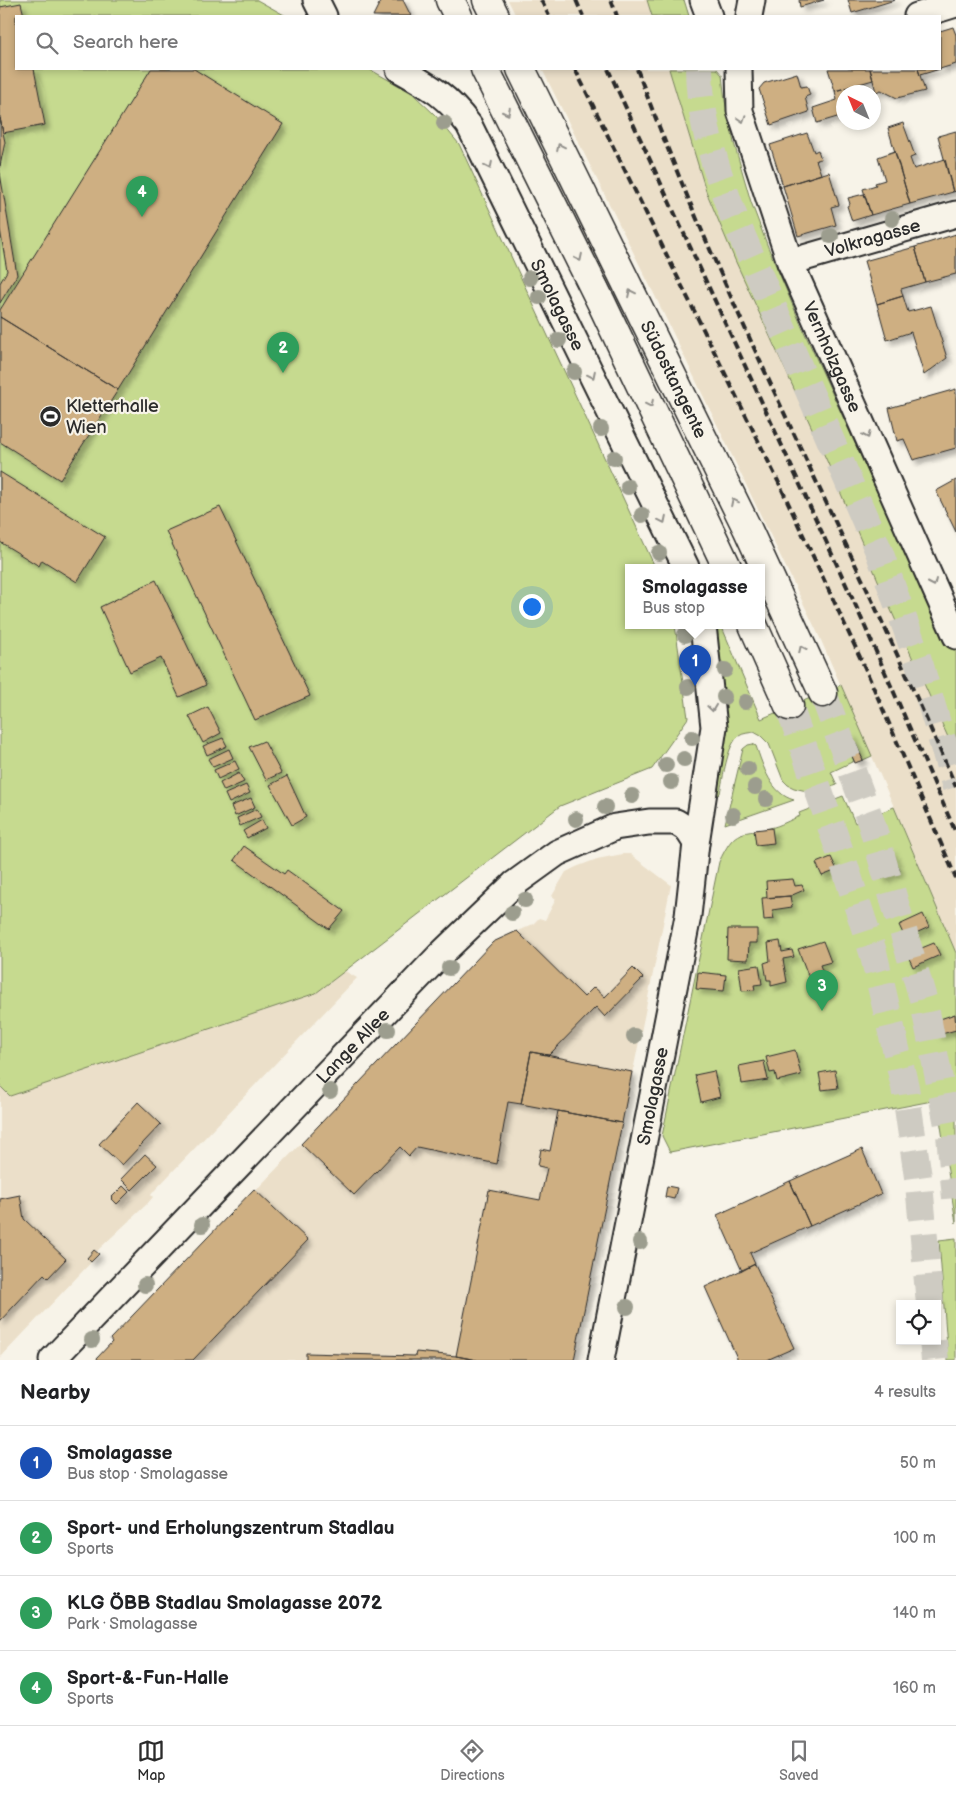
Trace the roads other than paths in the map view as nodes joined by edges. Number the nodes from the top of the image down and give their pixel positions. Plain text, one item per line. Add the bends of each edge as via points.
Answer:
1 (316, 0) edge
2 (450, 0) edge
3 (487, 0) edge
4 (703, 0) edge
5 (752, 0) edge
6 (956, 4) edge
7 (324, 15) edge
8 (458, 15) edge
9 (494, 15) edge
10 (709, 15) edge
11 (749, 15) edge
12 (920, 15) edge
13 (401, 70) edge
14 (485, 70) edge
15 (521, 70) edge
16 (740, 70) edge
17 (956, 214) edge
18 (790, 262) junction
19 (685, 564) edge
20 (726, 564) edge
21 (763, 564) edge
22 (765, 569) edge
23 (703, 629) edge
24 (755, 629) edge
25 (956, 636) edge
26 (823, 694) tunnel mouth
27 (789, 706) tunnel mouth
28 (696, 843) junction
29 (52, 1360) edge
30 (601, 1360) edge

1 - 7 street
2 - 8 highway
3 - 9 highway
4 - 10 street
5 - 11 street
6 - 12 street
13 -> 19 street, Smolagasse via 444,96 469,124
14 -> 20 highway, Südosttangente
21 -> 15 highway, Südosttangente
16 -> 18 street, Vernholzgasse via 740,111
17 - 18 street, Volkragasse
18 -> 25 street, Vernholzgasse
26 -> 22 highway, Südosttangente
23 -> 28 street, Smolagasse via 714,727
24 - 27 highway
28 - 29 street, Lange Allee via 676,822 615,827 557,853 514,884 433,962
28 - 30 street, Smolagasse via 687,925

